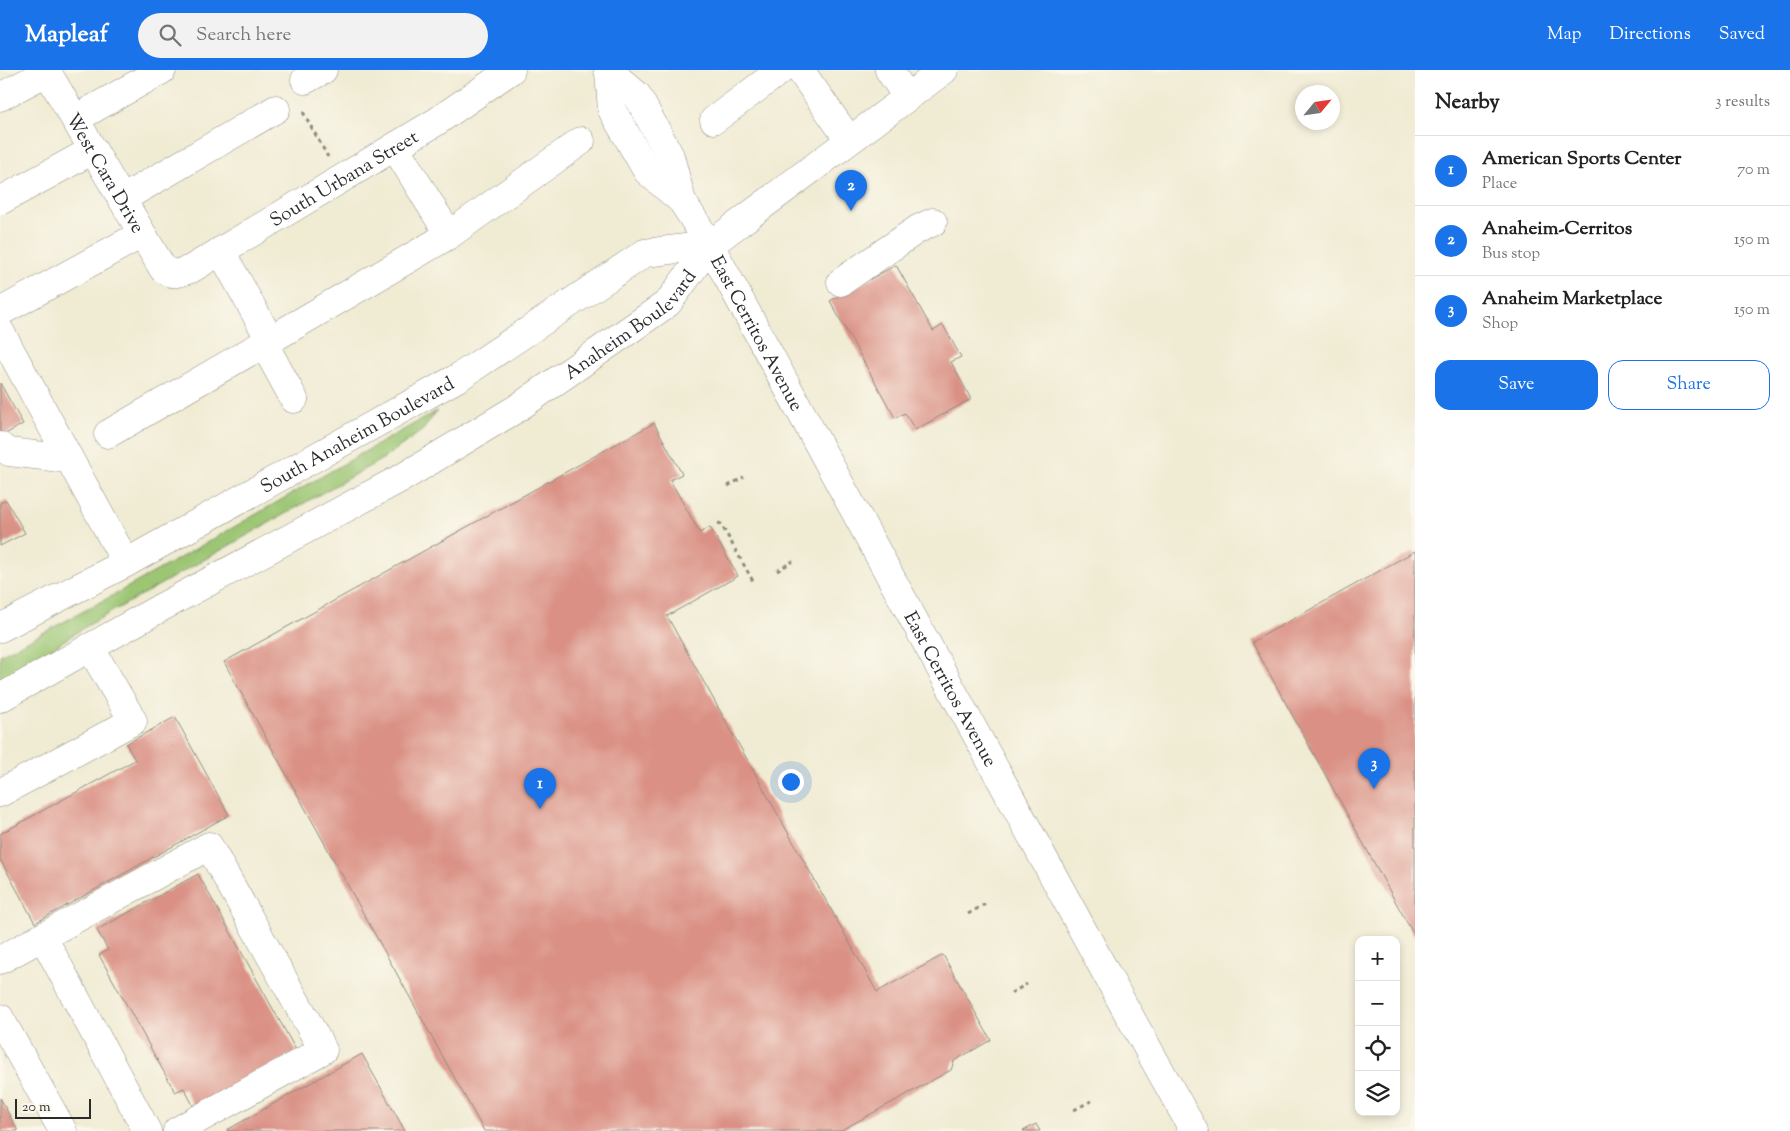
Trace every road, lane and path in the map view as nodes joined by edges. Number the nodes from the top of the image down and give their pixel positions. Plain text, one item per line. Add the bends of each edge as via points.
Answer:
1 (162, 70) edge
2 (511, 70) edge
3 (782, 70) edge
4 (800, 70) edge
5 (889, 70) edge
6 (944, 70) edge
7 (47, 71) edge
8 (609, 71) edge
9 (301, 91) edge
10 (0, 97) edge
11 (907, 97) junction
12 (75, 119) junction
13 (714, 120) dead end
14 (849, 140) junction
15 (581, 141) dead end
16 (395, 147) junction
17 (93, 150) junction
18 (332, 165) dead end
19 (122, 199) junction
20 (0, 201) edge
21 (933, 222) dead end
22 (142, 234) junction
23 (449, 235) junction
24 (710, 244) junction
25 (221, 251) junction
26 (169, 273) joint
27 (841, 282) dead end
28 (0, 312) edge
29 (0, 331) edge
30 (267, 342) junction
31 (294, 399) dead end
32 (108, 434) dead end
33 (0, 446) edge
34 (69, 460) junction
35 (744, 476) dead end
36 (728, 486) dead end
37 (718, 523) dead end
38 (793, 561) dead end
39 (126, 562) junction
40 (777, 571) dead end
41 (754, 583) dead end
42 (0, 628) edge
43 (90, 647) junction
44 (0, 698) edge
45 (0, 793) edge
46 (987, 903) dead end
47 (968, 914) dead end
48 (43, 937) junction
49 (3, 952) edge
50 (1027, 984) dead end
51 (1011, 993) dead end
52 (0, 1018) edge
53 (1090, 1101) dead end
54 (1074, 1110) dead end
55 (63, 1131) edge
56 (147, 1131) edge
57 (177, 1131) edge
58 (1194, 1131) edge

1 - 12 main road
2 - 16 main road, South Urbana Street
3 - 13 main road
4 - 14 main road
5 - 11 main road
6 - 11 main road, Anaheim Boulevard
7 - 10 main road
7 - 12 main road, West Cara Drive
8 - 24 main road, East Cerritos Avenue via 637,95 670,156 682,201
9 - 18 path
9 - 19 main road
11 - 14 main road, Anaheim Boulevard
12 - 17 main road, West Cara Drive
14 - 24 main road, Anaheim Boulevard
15 - 23 main road
16 - 23 main road
16 - 25 main road, South Urbana Street
17 - 19 main road, West Cara Drive
17 - 20 main road
19 - 22 main road, West Cara Drive
21 - 27 main road via 918,228
22 - 26 main road, West Cara Drive via 163,269
22 - 28 main road
23 - 30 main road
24 - 39 main road, South Anaheim Boulevard via 645,252 459,377
24 - 43 main road, Anaheim Boulevard via 668,303 516,409 418,468
24 - 58 main road, East Cerritos Avenue
25 - 26 main road, South Urbana Street via 179,274
25 - 30 main road
29 - 34 main road
30 - 31 main road
30 - 32 main road
33 - 34 main road via 9,452
34 - 39 main road
35 - 36 path
37 - 41 path
38 - 40 path
39 - 42 main road, South Anaheim Boulevard
43 - 44 main road
43 - 45 main road via 133,721
46 - 47 path
48 - 49 main road
48 - 56 main road
48 - 57 main road via 209,846 322,1050
50 - 51 path
52 - 55 main road
53 - 54 path

